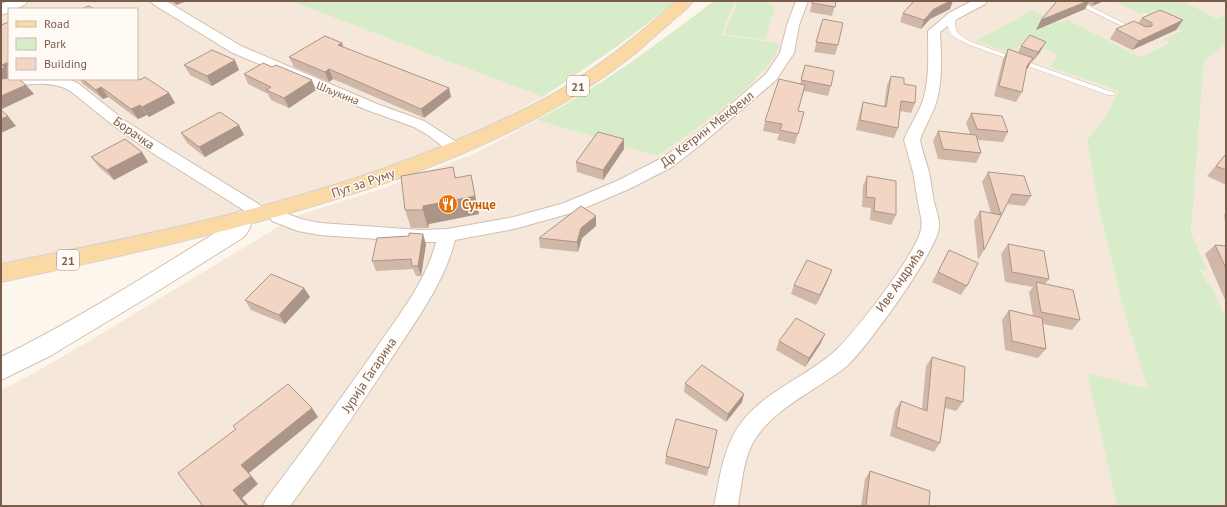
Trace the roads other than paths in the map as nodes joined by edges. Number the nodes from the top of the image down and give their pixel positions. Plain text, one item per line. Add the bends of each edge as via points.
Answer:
1 (21, 1) edge
2 (157, 1) edge
3 (686, 1) edge
4 (802, 1) edge
5 (981, 1) edge
6 (1074, 1) edge
7 (1, 10) edge
8 (953, 16) junction
9 (1142, 34) edge
10 (1, 85) edge
11 (1111, 93) dead end
12 (456, 149) junction
13 (258, 215) junction
14 (447, 235) junction
15 (1, 273) edge
16 (1, 369) edge
17 (275, 506) edge
18 (726, 506) edge

1 - 7 main road
2 - 12 street, Шљукина via 236,49 372,107 419,124
3 - 12 main road, Пут за Руму / 21 via 633,46 581,85
4 - 14 street, Др Кетрин Мекфеил via 787,53 771,77 699,139 666,163 623,185 568,208 514,223
5 - 8 street, Иве Андрића
6 - 9 lane
8 - 11 lane via 951,30 972,44
8 - 18 street, Иве Андрића via 934,31 934,88 912,140 929,220 928,239 907,273 842,357 776,403 749,430 738,450
10 - 13 street, Борачка via 47,80 64,82 74,87 119,123 251,207
12 - 13 main road, Пут за Руму / 21 via 378,179
13 - 14 street, Др Кетрин Мекфеил via 278,217 298,225 320,229 421,236
13 - 15 main road, Пут за Руму / 21
13 - 16 main road via 151,284 41,349
14 - 17 street, Јурија Гагарина via 445,246 426,287 406,319 340,417

